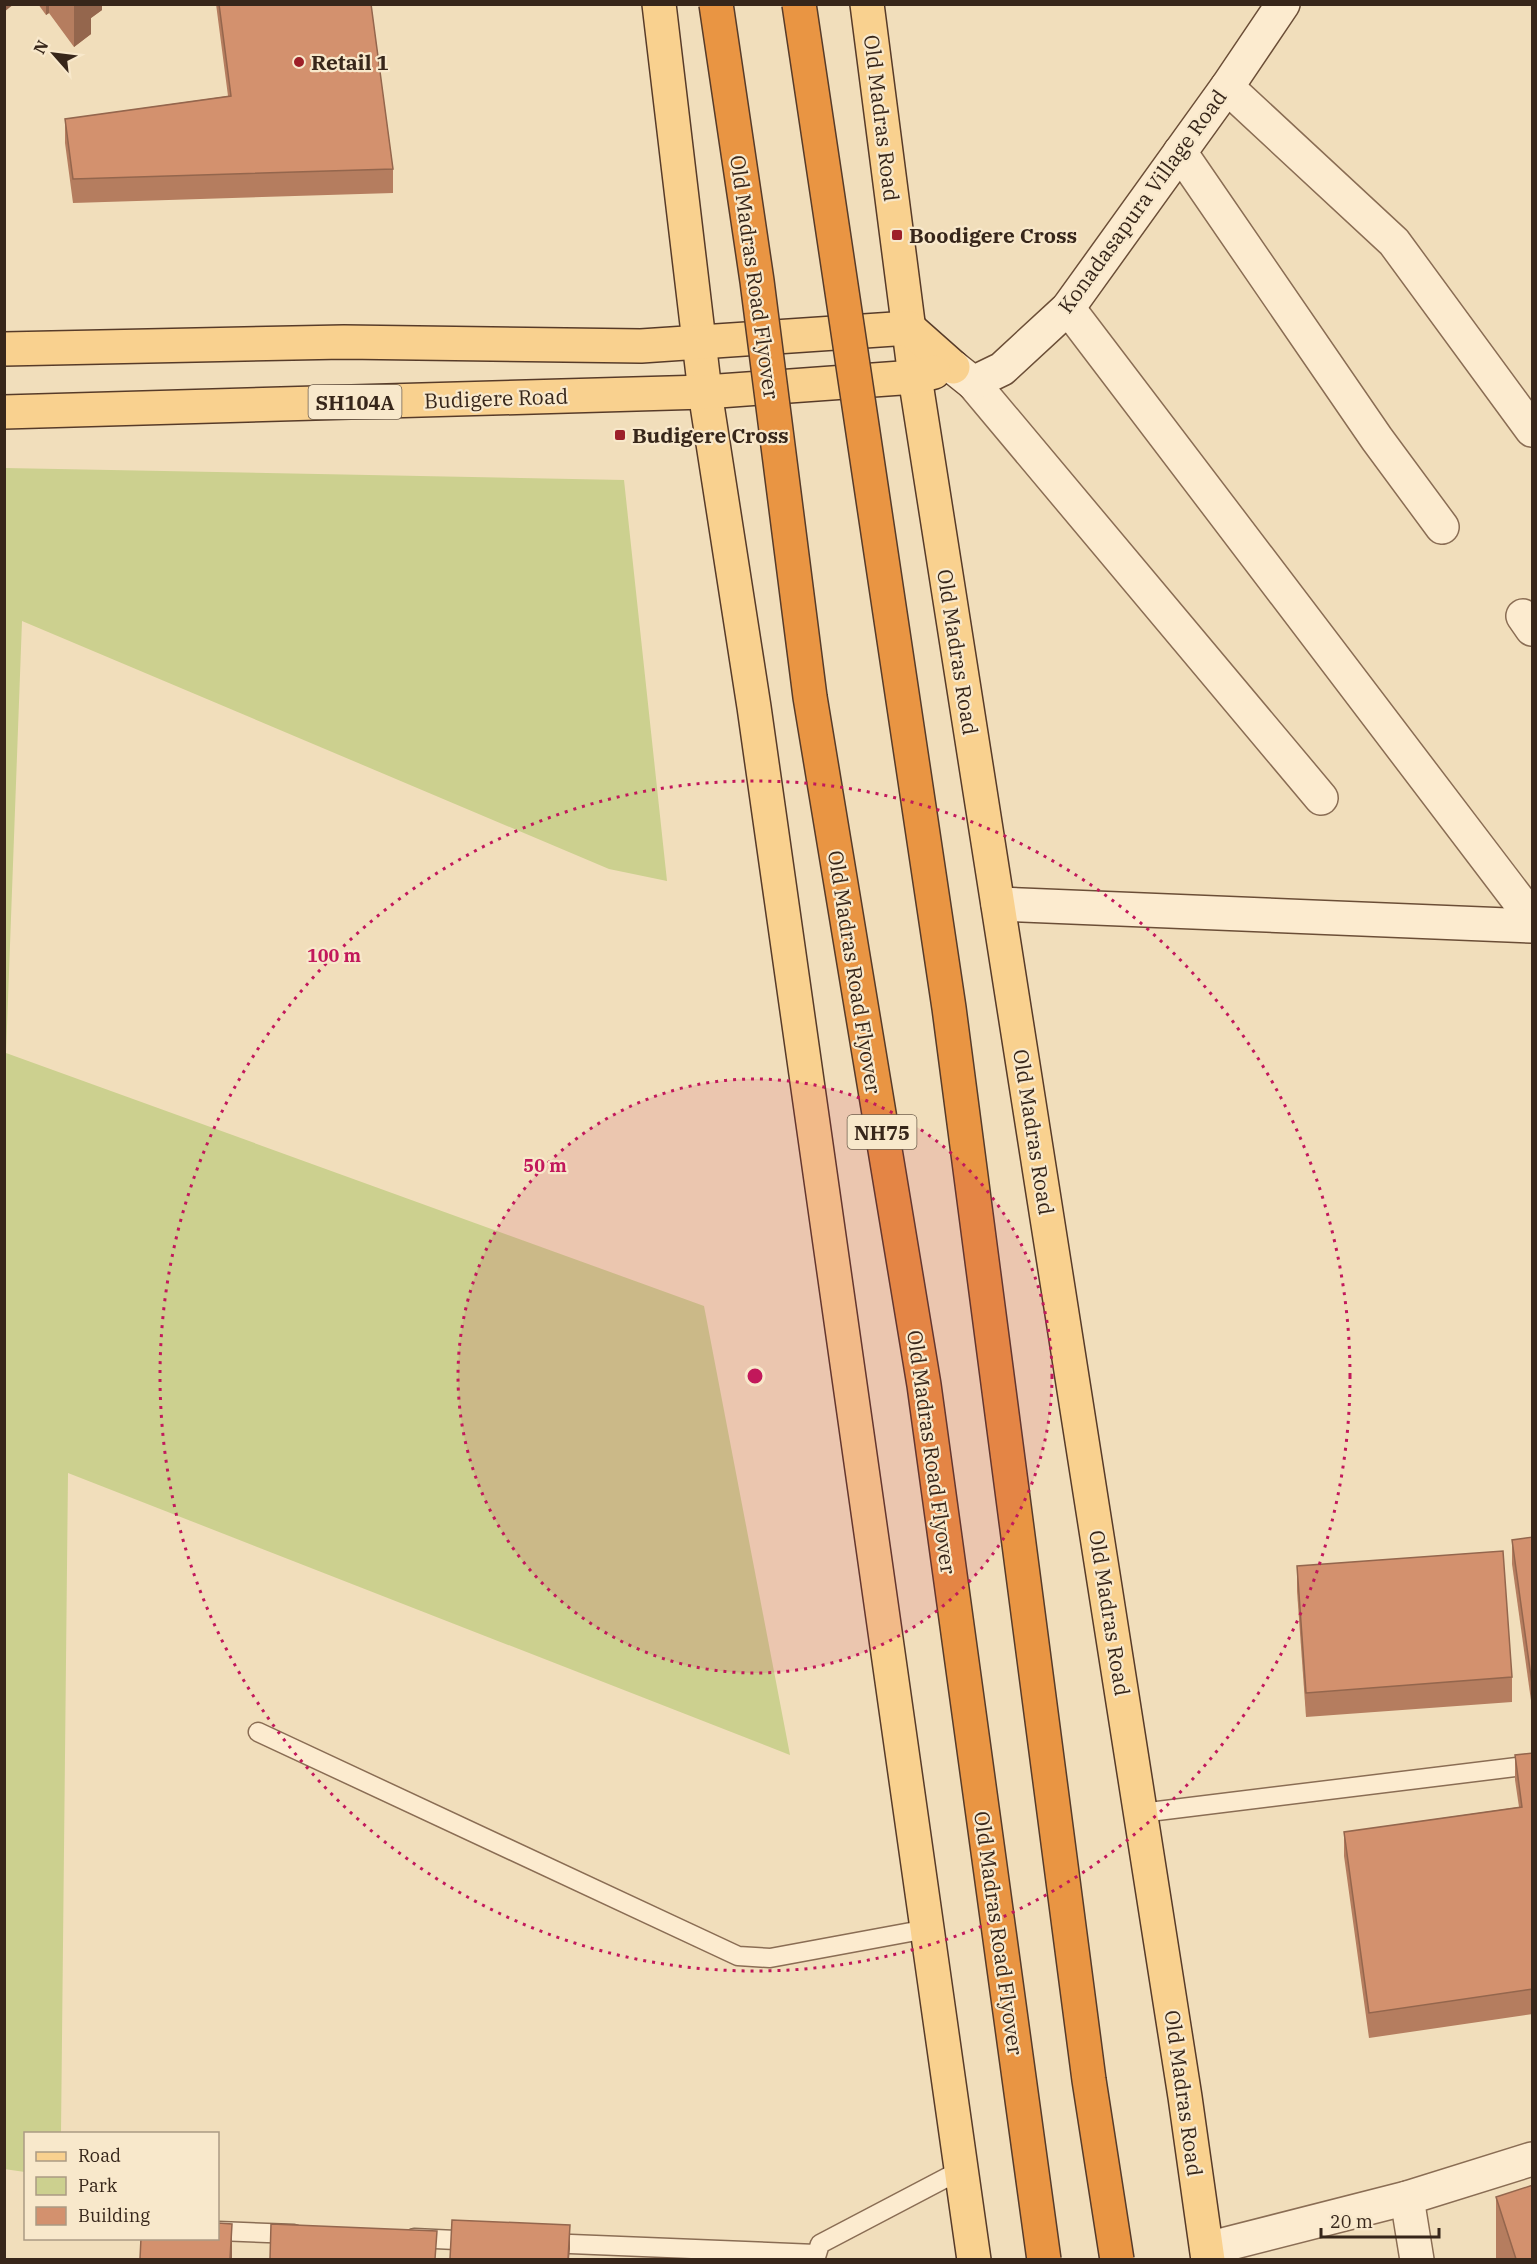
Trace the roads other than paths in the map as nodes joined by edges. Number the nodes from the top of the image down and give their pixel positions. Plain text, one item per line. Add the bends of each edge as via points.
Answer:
1 (659, 4) edge
2 (716, 4) edge
3 (799, 4) edge
4 (867, 4) edge
5 (1283, 4) edge
6 (1227, 87) junction
7 (1180, 152) junction
8 (1068, 308) junction
9 (909, 328) junction
10 (700, 341) junction
11 (4, 349) edge
12 (963, 375) junction
13 (915, 377) junction
14 (705, 392) junction
15 (4, 412) edge
16 (1533, 430) edge
17 (1442, 527) dead end
18 (1322, 798) dead end
19 (998, 904) junction
20 (1533, 918) edge
21 (1533, 926) edge
22 (258, 1732) dead end
23 (1533, 1765) edge
24 (1141, 1813) junction
25 (927, 1929) junction
26 (1533, 2158) edge
27 (961, 2170) junction
28 (1407, 2198) junction
29 (219, 2231) edge
30 (313, 2235) edge
31 (397, 2238) edge
32 (493, 2241) edge
33 (529, 2243) edge
34 (1207, 2254) edge
35 (815, 2257) edge
36 (974, 2259) edge
37 (1044, 2259) edge
38 (1117, 2259) edge
39 (1417, 2259) edge

1 - 10 main road
2 - 37 highway, Old Madras Road Flyover / NH75, bridge via 757,281 810,697 924,1385
3 - 38 highway, bridge via 949,1008 1089,2080
4 - 9 main road, Old Madras Road
5 - 6 street, Konadasapura Village Road
6 - 7 street, Konadasapura Village Road
6 - 16 street via 1394,242
7 - 8 street, Konadasapura Village Road
7 - 17 street
8 - 12 street, Konadasapura Village Road via 1002,369
8 - 20 street
9 - 10 main road
9 - 12 main road
9 - 13 main road, Old Madras Road
10 - 11 main road via 641,346 344,342
10 - 14 main road
12 - 13 main road, Budigere Road
12 - 18 street
13 - 14 main road, Budigere Road / SH104A
13 - 19 main road, Old Madras Road
14 - 15 main road, Budigere Road / SH104A
14 - 25 main road via 754,707
19 - 21 street
19 - 24 main road, Old Madras Road
22 - 25 lane via 738,1956 770,1958
23 - 24 lane
24 - 34 main road, Old Madras Road
25 - 27 main road
26 - 28 street
27 - 35 lane via 820,2244
27 - 36 main road
28 - 34 street
28 - 39 street
29 - 30 lane
31 - 32 lane
33 - 35 lane

